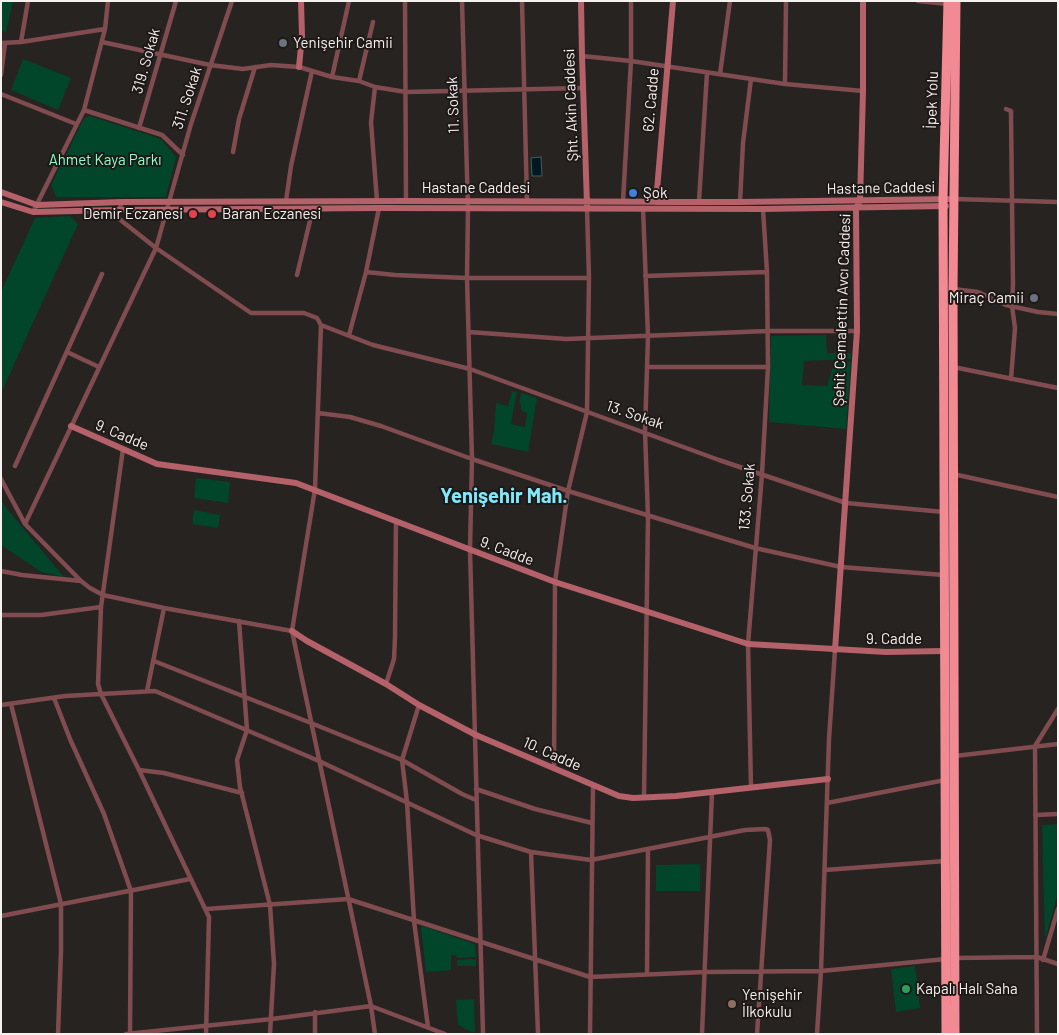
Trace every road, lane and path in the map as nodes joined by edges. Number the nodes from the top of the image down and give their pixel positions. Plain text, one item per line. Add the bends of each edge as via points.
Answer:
1 (28, 1) edge
2 (108, 1) edge
3 (176, 1) edge
4 (232, 1) edge
5 (301, 1) edge
6 (349, 1) edge
7 (405, 1) edge
8 (462, 1) edge
9 (522, 1) edge
10 (581, 1) edge
11 (631, 1) edge
12 (673, 1) edge
13 (730, 1) edge
14 (786, 1) edge
15 (863, 1) edge
16 (918, 1) edge
17 (951, 2) edge
18 (373, 22) dead end
19 (105, 29) junction
20 (22, 42) junction
21 (102, 42) junction
22 (3, 43) edge
23 (160, 55) junction
24 (582, 56) junction
25 (631, 61) junction
26 (210, 65) junction
27 (255, 67) junction
28 (299, 67) junction
29 (667, 67) junction
30 (312, 71) junction
31 (707, 73) junction
32 (720, 74) junction
33 (1, 75) edge
34 (332, 77) junction
35 (751, 79) junction
36 (358, 81) junction
37 (785, 84) junction
38 (375, 87) junction
39 (583, 88) junction
40 (524, 89) junction
41 (465, 90) junction
42 (863, 91) junction
43 (406, 92) junction
44 (1, 94) edge
45 (1006, 109) dead end
46 (84, 110) junction
47 (76, 124) junction
48 (139, 128) junction
49 (232, 152) dead end
50 (183, 155) junction
51 (1, 192) edge
52 (286, 201) junction
53 (406, 201) junction
54 (527, 201) junction
55 (623, 201) junction
56 (860, 201) junction
57 (1012, 201) junction
58 (1, 202) edge
59 (122, 202) junction
60 (656, 202) junction
61 (699, 202) junction
62 (740, 202) junction
63 (954, 202) junction
64 (1058, 202) edge
65 (943, 203) junction
66 (378, 204) junction
67 (37, 205) junction
68 (468, 205) junction
69 (587, 205) junction
70 (167, 206) junction
71 (313, 208) junction
72 (643, 208) junction
73 (856, 208) junction
74 (763, 209) junction
75 (119, 210) junction
76 (33, 212) junction
77 (156, 248) junction
78 (366, 272) junction
79 (767, 272) junction
80 (102, 274) dead end
81 (297, 275) dead end
82 (645, 276) junction
83 (467, 278) junction
84 (589, 278) junction
85 (953, 289) junction
86 (1012, 306) junction
87 (1058, 314) edge
88 (321, 325) junction
89 (768, 331) junction
90 (856, 331) junction
91 (469, 332) junction
92 (349, 335) junction
93 (648, 336) junction
94 (588, 338) junction
95 (67, 352) junction
96 (647, 367) junction
97 (768, 367) junction
98 (954, 367) junction
99 (99, 368) junction
100 (470, 369) junction
101 (1011, 378) junction
102 (1058, 388) edge
103 (587, 412) junction
104 (318, 413) junction
105 (71, 426) junction
106 (646, 432) junction
107 (123, 449) junction
108 (472, 459) junction
109 (15, 466) dead end
110 (762, 474) junction
111 (954, 474) junction
112 (1, 479) edge
113 (316, 489) junction
114 (568, 491) junction
115 (1058, 497) edge
116 (846, 503) junction
117 (944, 512) junction
118 (648, 517) junction
119 (396, 520) junction
120 (25, 524) junction
121 (755, 548) junction
122 (470, 550) junction
123 (841, 567) junction
124 (1, 570) edge
125 (944, 575) junction
126 (81, 581) junction
127 (555, 582) junction
128 (103, 595) junction
129 (101, 607) junction
130 (164, 608) junction
131 (646, 612) junction
132 (1, 615) edge
133 (239, 622) junction
134 (292, 631) junction
135 (748, 644) junction
136 (835, 650) junction
137 (944, 651) junction
138 (154, 662) junction
139 (386, 684) junction
140 (147, 691) junction
141 (101, 694) junction
142 (244, 696) junction
143 (54, 698) junction
144 (11, 704) junction
145 (1, 705) edge
146 (419, 705) junction
147 (1058, 709) edge
148 (312, 723) junction
149 (247, 730) junction
150 (476, 735) junction
151 (1058, 744) edge
152 (1035, 746) junction
153 (954, 757) junction
154 (402, 760) junction
155 (320, 761) junction
156 (554, 768) junction
157 (139, 770) junction
158 (828, 779) junction
159 (945, 780) junction
160 (593, 786) junction
161 (751, 788) junction
162 (476, 789) junction
163 (712, 792) junction
164 (242, 793) junction
165 (644, 798) junction
166 (476, 800) junction
167 (407, 802) junction
168 (827, 803) junction
169 (1058, 814) edge
170 (1035, 815) junction
171 (592, 823) junction
172 (476, 835) junction
173 (711, 836) junction
174 (648, 849) junction
175 (531, 852) junction
176 (591, 860) junction
177 (945, 861) junction
178 (825, 870) junction
179 (190, 879) junction
180 (131, 891) junction
181 (348, 899) junction
182 (61, 904) junction
183 (270, 905) junction
184 (1058, 908) edge
185 (206, 909) junction
186 (1, 916) edge
187 (414, 921) junction
188 (481, 942) junction
189 (1037, 957) junction
190 (951, 958) junction
191 (535, 960) junction
192 (1043, 960) junction
193 (1058, 964) edge
194 (822, 971) junction
195 (705, 972) junction
196 (762, 972) junction
197 (647, 974) junction
198 (590, 977) junction
199 (371, 1006) junction
200 (315, 1012) junction
201 (272, 1019) junction
202 (206, 1026) junction
203 (430, 1030) edge
204 (129, 1033) edge
205 (58, 1034) edge
206 (206, 1034) edge
207 (270, 1034) edge
208 (315, 1034) edge
209 (375, 1034) edge
210 (445, 1034) edge
211 (483, 1034) edge
212 (538, 1034) edge
213 (590, 1034) edge
214 (702, 1034) edge
215 (757, 1034) edge
216 (817, 1034) edge
217 (946, 1034) edge
218 (955, 1034) edge
219 (1037, 1034) edge

1 - 20 street
2 - 19 street
3 - 23 street, 319. Sokak
4 - 26 street, 311. Sokak
5 - 28 street
6 - 34 street
7 - 43 street
8 - 41 street, 11. Sokak
9 - 40 street
10 - 24 street, Şht. Akin Caddesi
11 - 25 street
12 - 29 street, 62. Cadde
13 - 32 street
14 - 37 street
15 - 42 street, Şehit Cemalettin Avcı Caddesi
16 - 17 street
17 - 63 highway
17 - 65 highway, İpek Yolu
18 - 36 street
19 - 20 street
19 - 21 street
20 - 22 street
21 - 23 street
21 - 46 street
22 - 33 street
23 - 26 street
23 - 48 street, 319. Sokak
24 - 25 street
24 - 39 street, Şht. Akin Caddesi
25 - 29 street
25 - 55 street
26 - 27 street via 242,69
26 - 50 street, 311. Sokak
27 - 28 street
27 - 49 street
28 - 30 street
29 - 31 street
29 - 60 street, 62. Cadde
30 - 34 street
30 - 52 street
31 - 32 street
31 - 61 street
32 - 35 street
34 - 36 street
35 - 37 street
35 - 62 street
36 - 38 street
37 - 42 street
38 - 43 street
38 - 66 street via 371,122
39 - 40 street
39 - 69 street, Şht. Akin Caddesi
40 - 41 street
40 - 54 street
41 - 43 street
41 - 68 street, 11. Sokak
42 - 56 street, Şehit Cemalettin Avcı Caddesi
43 - 53 street
44 - 47 street
45 - 57 street via 1011,110
46 - 47 street
46 - 48 street
47 - 67 street
48 - 50 street via 162,135
50 - 70 street, 311. Sokak
51 - 67 street, Hastane Caddesi
52 - 66 street, Hastane Caddesi
52 - 70 street, Hastane Caddesi
53 - 66 street, Hastane Caddesi
53 - 68 street, Hastane Caddesi
54 - 68 street, Hastane Caddesi
54 - 69 street, Hastane Caddesi
55 - 60 street, Hastane Caddesi
55 - 69 street, Hastane Caddesi
56 - 62 street, Hastane Caddesi
56 - 65 street, Hastane Caddesi
56 - 73 street, Şehit Cemalettin Avcı Caddesi
57 - 63 street
57 - 64 street
57 - 86 street
58 - 76 street, Hastane Caddesi
59 - 67 street, Hastane Caddesi
59 - 70 street, Hastane Caddesi
59 - 75 street
60 - 61 street, Hastane Caddesi
61 - 62 street, Hastane Caddesi
63 - 65 street, Hastane Caddesi
63 - 85 highway
65 - 73 street, Hastane Caddesi
65 - 117 highway, İpek Yolu
66 - 68 street, Hastane Caddesi
66 - 71 street, Hastane Caddesi
66 - 78 street
67 - 76 street
68 - 69 street, Hastane Caddesi
68 - 83 street, 11. Sokak
69 - 72 street, Hastane Caddesi
69 - 84 street
70 - 71 street, Hastane Caddesi
70 - 75 street, Hastane Caddesi
70 - 77 street, 311. Sokak
71 - 81 street
72 - 74 street, Hastane Caddesi
72 - 82 street
73 - 74 street, Hastane Caddesi
73 - 90 street, Şehit Cemalettin Avcı Caddesi
74 - 79 street, 133. Sokak
75 - 76 street, Hastane Caddesi
75 - 77 street, 13. Sokak via 118,218
77 - 88 street, 13. Sokak via 251,313 304,313 317,318
77 - 99 street, 311. Sokak
78 - 83 street
78 - 92 street
79 - 82 street
79 - 89 street, 133. Sokak
80 - 95 street
82 - 93 street
83 - 84 street
83 - 91 street, 11. Sokak
84 - 94 street
85 - 86 street via 978,292
85 - 98 highway
86 - 87 street
86 - 101 street
88 - 92 street, 13. Sokak
88 - 104 street
89 - 90 street
89 - 93 street
89 - 97 street, 133. Sokak
90 - 116 street, Şehit Cemalettin Avcı Caddesi
91 - 94 street
91 - 100 street, 11. Sokak
92 - 100 street, 13. Sokak via 373,345
93 - 94 street
93 - 96 street
94 - 103 street
95 - 99 street
95 - 109 street
96 - 97 street
96 - 106 street
97 - 110 street, 133. Sokak
98 - 101 street
98 - 111 highway
99 - 105 street, 311. Sokak
100 - 103 street, 13. Sokak
100 - 108 street, 11. Sokak
101 - 102 street
103 - 106 street, 13. Sokak
103 - 114 street
104 - 108 street via 381,426
104 - 113 street
105 - 107 street, 9. Cadde
105 - 120 street, 311. Sokak
106 - 110 street, 13. Sokak
106 - 118 street
107 - 113 street, 9. Cadde via 157,464 296,482
107 - 128 street
108 - 114 street
108 - 122 street, 11. Sokak
110 - 116 street, 13. Sokak
110 - 121 street, 133. Sokak
111 - 115 street
111 - 153 highway
112 - 120 street
113 - 119 street, 9. Cadde
113 - 134 street
114 - 118 street
114 - 127 street
116 - 117 street, 13. Sokak
116 - 123 street, Şehit Cemalettin Avcı Caddesi
117 - 125 highway, İpek Yolu
118 - 121 street
118 - 131 street
119 - 122 street, 9. Cadde
119 - 139 street via 394,659
120 - 126 street
121 - 123 street
121 - 135 street, 133. Sokak
122 - 127 street, 9. Cadde
122 - 150 street, 11. Sokak
123 - 125 street
123 - 136 street, Şehit Cemalettin Avcı Caddesi
124 - 126 street
125 - 137 highway, İpek Yolu
126 - 128 street
127 - 131 street, 9. Cadde
127 - 156 street
128 - 129 street
128 - 130 street
129 - 132 street via 40,615
129 - 141 street via 98,684
130 - 133 street
130 - 138 street
131 - 135 street, 9. Cadde
131 - 165 street
133 - 134 street
133 - 142 street
134 - 139 street, 10. Cadde
134 - 148 street
135 - 136 street, 9. Cadde
135 - 161 street, 133. Sokak
136 - 137 street, 9. Cadde
136 - 158 street
137 - 159 highway, İpek Yolu
138 - 140 street
138 - 142 street
139 - 146 street, 10. Cadde
140 - 141 street
140 - 149 street via 155,691
141 - 143 street
141 - 157 street
142 - 148 street
142 - 149 street
143 - 144 street
143 - 180 street via 104,814
144 - 145 street
144 - 182 street
146 - 150 street, 10. Cadde
146 - 154 street
147 - 152 street
148 - 154 street
148 - 155 street
149 - 155 street
149 - 164 street via 237,760
150 - 156 street, 10. Cadde
150 - 162 street, 11. Sokak
151 - 152 street
152 - 153 street
152 - 170 street
153 - 190 highway
154 - 166 street
154 - 167 street
155 - 167 street
155 - 181 street
156 - 160 street, 10. Cadde
157 - 164 street via 164,773
157 - 179 street
158 - 161 street, 10. Cadde
158 - 168 street
159 - 168 street
159 - 177 highway, İpek Yolu
160 - 165 street, 10. Cadde via 619,796
160 - 171 street
161 - 163 street, 10. Cadde
162 - 166 street, 11. Sokak
162 - 171 street via 535,809
163 - 165 street, 10. Cadde
163 - 173 street
164 - 183 street
166 - 172 street, 11. Sokak
167 - 172 street
167 - 187 street
168 - 178 street
169 - 170 street
170 - 189 street
171 - 176 street
172 - 175 street
172 - 188 street, 11. Sokak
173 - 174 street
173 - 195 street
173 - 196 street via 768,830
174 - 176 street
174 - 197 street
175 - 176 street
175 - 191 street
176 - 198 street
177 - 178 street
177 - 190 highway, İpek Yolu
178 - 194 street
179 - 180 street
179 - 185 street
180 - 182 street
180 - 204 street
181 - 183 street
181 - 187 street
181 - 199 street
182 - 186 street
182 - 205 street
183 - 185 street
183 - 201 street via 274,964
184 - 192 street
185 - 202 street via 209,917
187 - 188 street
187 - 203 street
188 - 191 street
188 - 211 street, 11. Sokak
189 - 190 street
189 - 192 street
189 - 219 street
190 - 194 street
190 - 217 highway
190 - 218 highway
191 - 198 street
191 - 212 street
192 - 193 street
194 - 196 street
194 - 216 street
195 - 196 street
195 - 197 street
195 - 214 street
196 - 215 street
197 - 198 street
198 - 213 street
199 - 200 street
199 - 203 street
199 - 209 street
200 - 201 street
200 - 208 street
201 - 202 street
201 - 207 street
202 - 204 street
202 - 206 street
203 - 210 street

